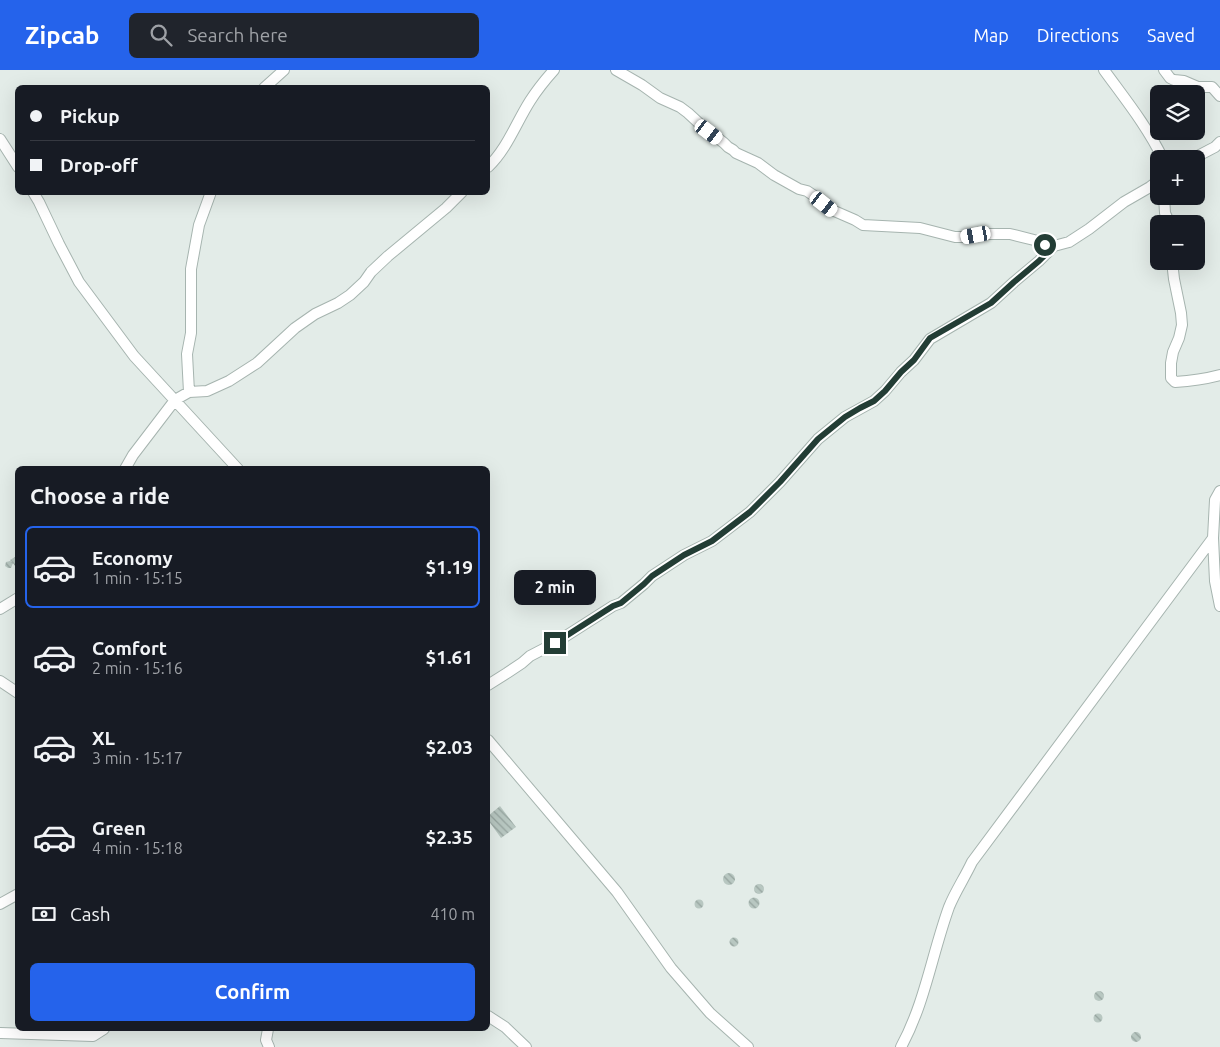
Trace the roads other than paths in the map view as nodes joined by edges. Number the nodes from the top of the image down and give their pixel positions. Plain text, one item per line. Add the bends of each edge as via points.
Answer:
1 (284, 70) edge
2 (554, 70) edge
3 (616, 70) edge
4 (1104, 70) edge
5 (1164, 70) edge
6 (267, 85) edge
7 (1220, 96) edge
8 (0, 139) edge
9 (1220, 142) edge
10 (1158, 150) edge
11 (1205, 152) edge
12 (15, 162) edge
13 (490, 166) edge
14 (1150, 187) edge
15 (36, 195) edge
16 (210, 195) edge
17 (459, 195) edge
18 (1054, 246) junction
19 (1173, 270) edge
20 (1220, 375) edge
21 (189, 392) junction
22 (175, 400) junction
23 (127, 466) edge
24 (235, 466) edge
25 (1220, 491) edge
26 (1213, 538) junction
27 (15, 600) edge
28 (1220, 606) edge
29 (0, 609) edge
30 (0, 682) edge
31 (490, 684) edge
32 (15, 691) edge
33 (490, 742) edge
34 (15, 896) edge
35 (0, 904) edge
36 (490, 1017) edge
37 (101, 1031) edge
38 (268, 1031) edge
39 (0, 1033) edge
40 (269, 1047) edge
41 (526, 1047) edge
42 (748, 1047) edge
43 (901, 1047) edge

1 - 6 street
2 - 13 street via 529,102
3 - 18 street via 688,112 736,153 863,225 920,228 955,237 1010,234
4 - 10 street
5 - 7 street via 1174,80 1198,87 1212,87
8 - 12 street
9 - 11 street
14 - 18 street via 1069,242
15 - 22 street via 79,282 134,356
16 - 21 street via 196,239 191,269 191,333 187,354
17 - 21 street via 388,256 350,295 296,328 257,363 207,392
18 - 31 street via 991,303 930,338 885,391 818,439 780,482 732,526 652,576 621,603 530,656
19 - 20 street via 1182,325 1172,352 1171,378 1182,382
21 - 22 street
22 - 23 street
22 - 24 street
25 - 26 street via 1215,500
26 - 28 street
26 - 43 street via 972,862 950,906 910,1032
27 - 29 street
30 - 32 street
33 - 42 street via 617,892 671,968 710,1013
34 - 35 street
36 - 41 street
37 - 39 street via 92,1036
38 - 40 street

